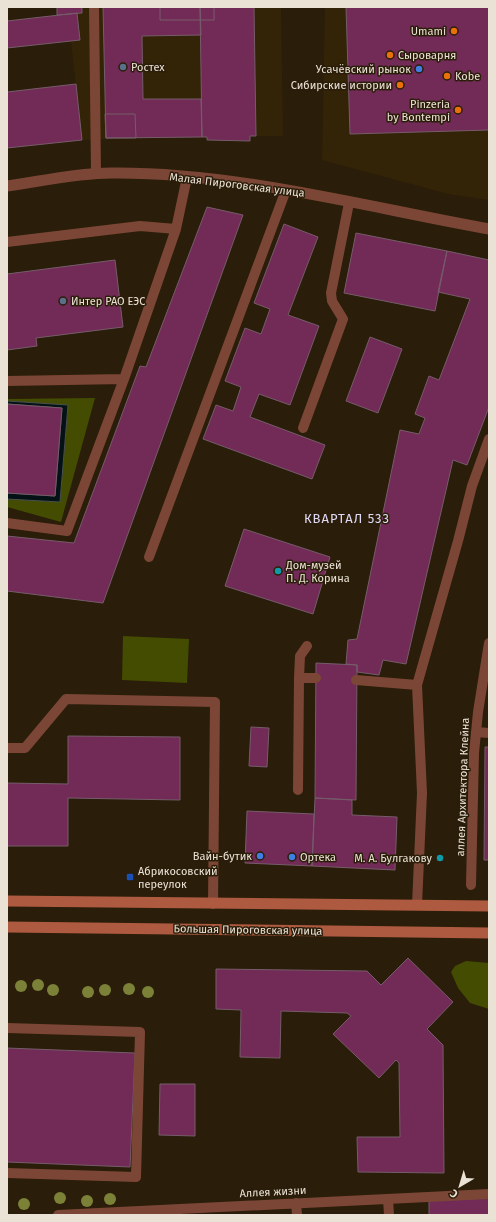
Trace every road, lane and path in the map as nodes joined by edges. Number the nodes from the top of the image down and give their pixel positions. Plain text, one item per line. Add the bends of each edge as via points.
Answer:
1 (94, 7) edge
2 (96, 174) junction
3 (187, 177) junction
4 (7, 186) edge
5 (286, 190) junction
6 (349, 203) junction
7 (176, 229) junction
8 (489, 229) edge
9 (7, 242) edge
10 (124, 379) junction
11 (7, 381) edge
12 (303, 428) dead end
13 (489, 439) edge
14 (7, 523) edge
15 (149, 557) dead end
16 (489, 643) edge
17 (308, 646) dead end
18 (299, 678) junction
19 (316, 678) dead end
20 (356, 680) dead end
21 (417, 684) junction
22 (476, 732) junction
23 (489, 733) edge
24 (7, 748) edge
25 (298, 790) dead end
26 (471, 885) dead end
27 (7, 901) edge
28 (213, 904) junction
29 (417, 905) junction
30 (489, 906) edge
31 (7, 927) edge
32 (489, 933) edge
33 (7, 1028) edge
34 (7, 1173) edge
35 (489, 1194) edge
36 (388, 1199) junction
37 (296, 1203) junction
38 (58, 1215) edge
39 (297, 1215) edge
40 (389, 1215) edge

1 - 2 lane
2 - 3 street, Малая Пироговская улица
2 - 4 street, Малая Пироговская улица
3 - 5 street, Малая Пироговская улица
3 - 7 lane
5 - 6 street, Малая Пироговская улица
5 - 15 lane
6 - 8 street, Малая Пироговская улица
6 - 12 lane via 331,293 332,301 343,319
7 - 9 lane via 140,226
7 - 10 lane
10 - 11 lane
10 - 14 lane via 67,531
13 - 21 lane via 472,486
16 - 22 lane, аллея Архитектора Клейна
17 - 18 lane via 300,656
18 - 19 lane
18 - 25 lane
20 - 21 lane
21 - 29 lane via 422,793
22 - 23 lane
22 - 26 lane, аллея Архитектора Клейна
24 - 28 lane via 25,748 66,699 214,702
27 - 28 main road
28 - 29 main road
29 - 30 main road
31 - 32 main road, Большая Пироговская улица
33 - 34 lane via 140,1032 136,1177
35 - 36 lane, Аллея жизни
36 - 37 lane, Аллея жизни
36 - 40 lane
37 - 38 lane, Аллея жизни
37 - 39 lane

